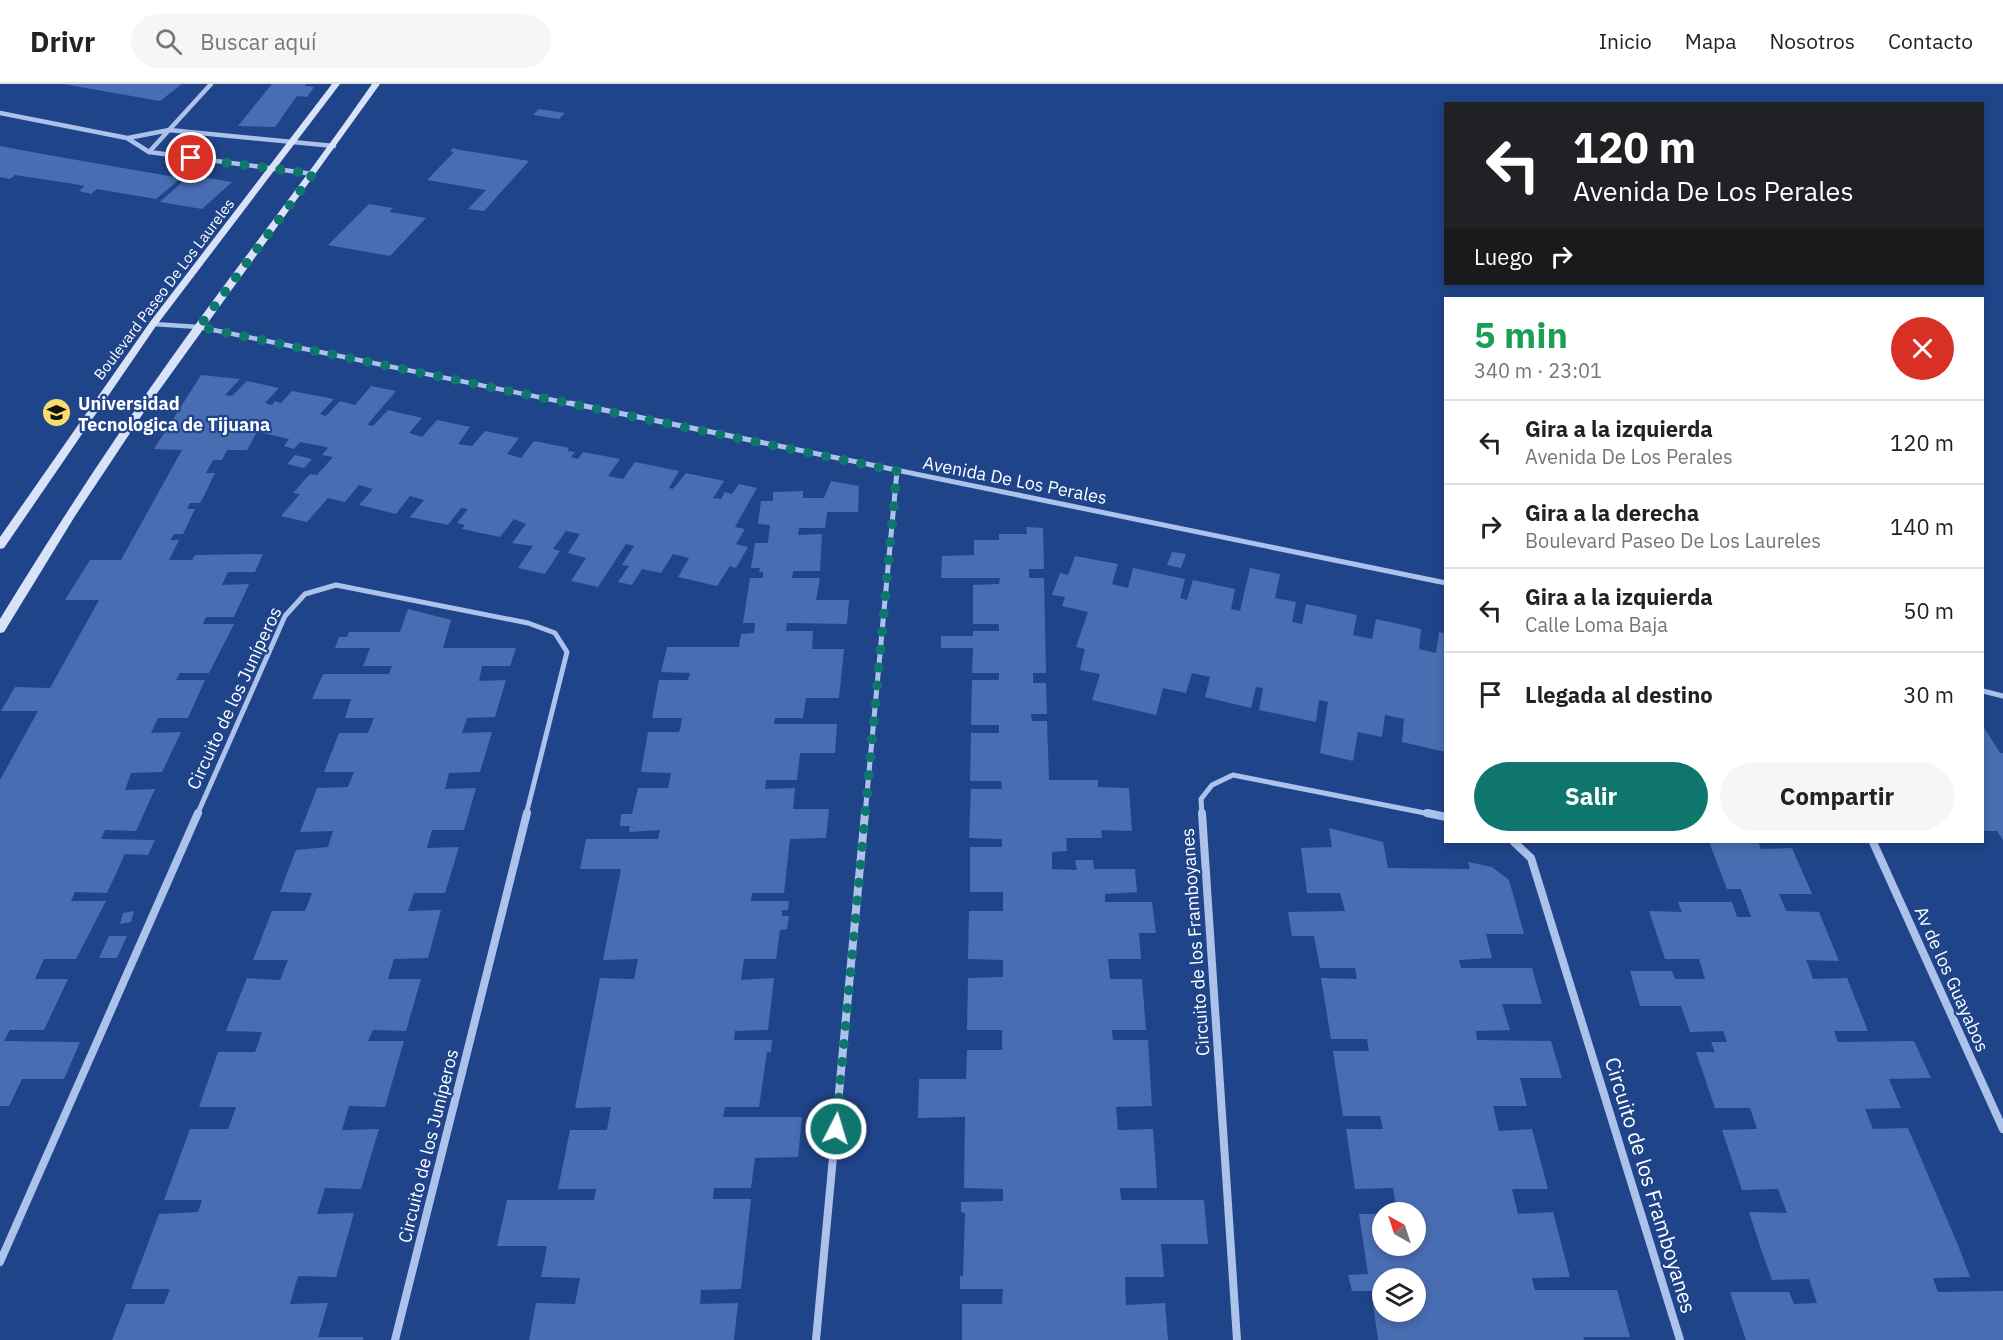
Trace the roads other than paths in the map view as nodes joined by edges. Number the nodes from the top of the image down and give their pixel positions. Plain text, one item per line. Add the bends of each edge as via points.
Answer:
1 (211, 84) edge
2 (336, 84) edge
3 (376, 84) edge
4 (0, 113) edge
5 (169, 130) junction
6 (127, 138) junction
7 (293, 142) junction
8 (334, 146) junction
9 (149, 152) junction
10 (274, 169) junction
11 (313, 174) junction
12 (153, 324) junction
13 (199, 327) junction
14 (897, 471) junction
15 (0, 545) edge
16 (1444, 583) edge
17 (0, 629) edge
18 (1984, 692) edge
19 (2003, 696) edge
20 (1444, 817) edge
21 (1515, 843) edge
22 (1874, 843) edge
23 (2003, 1129) edge
24 (0, 1262) edge
25 (395, 1340) edge
26 (816, 1340) edge
27 (1237, 1340) edge
28 (1680, 1340) edge

1 - 5 street
2 - 7 street, Boulevard Paseo De Los Laureles
3 - 8 street
4 - 6 street
5 - 6 street
5 - 7 street
5 - 9 street
6 - 9 street
7 - 8 street
7 - 10 street, Boulevard Paseo De Los Laureles
8 - 11 street
9 - 10 street
10 - 11 street
10 - 12 street, Boulevard Paseo De Los Laureles
11 - 13 street
12 - 13 street, Avenida De Los Perales
12 - 15 street, Boulevard Paseo De Los Laureles
13 - 14 street, Avenida De Los Perales
13 - 17 street via 59,530
14 - 16 street, Avenida De Los Perales
14 - 26 street
18 - 19 street
20 - 27 street, Circuito de los Framboyanes via 1233,775 1212,785 1201,799
21 - 28 street, Circuito de los Framboyanes via 1531,858
22 - 23 street, Av de los Guayabos
24 - 25 street, Circuito de los Juníperos via 285,616 305,594 336,585 528,622 555,633 567,652

